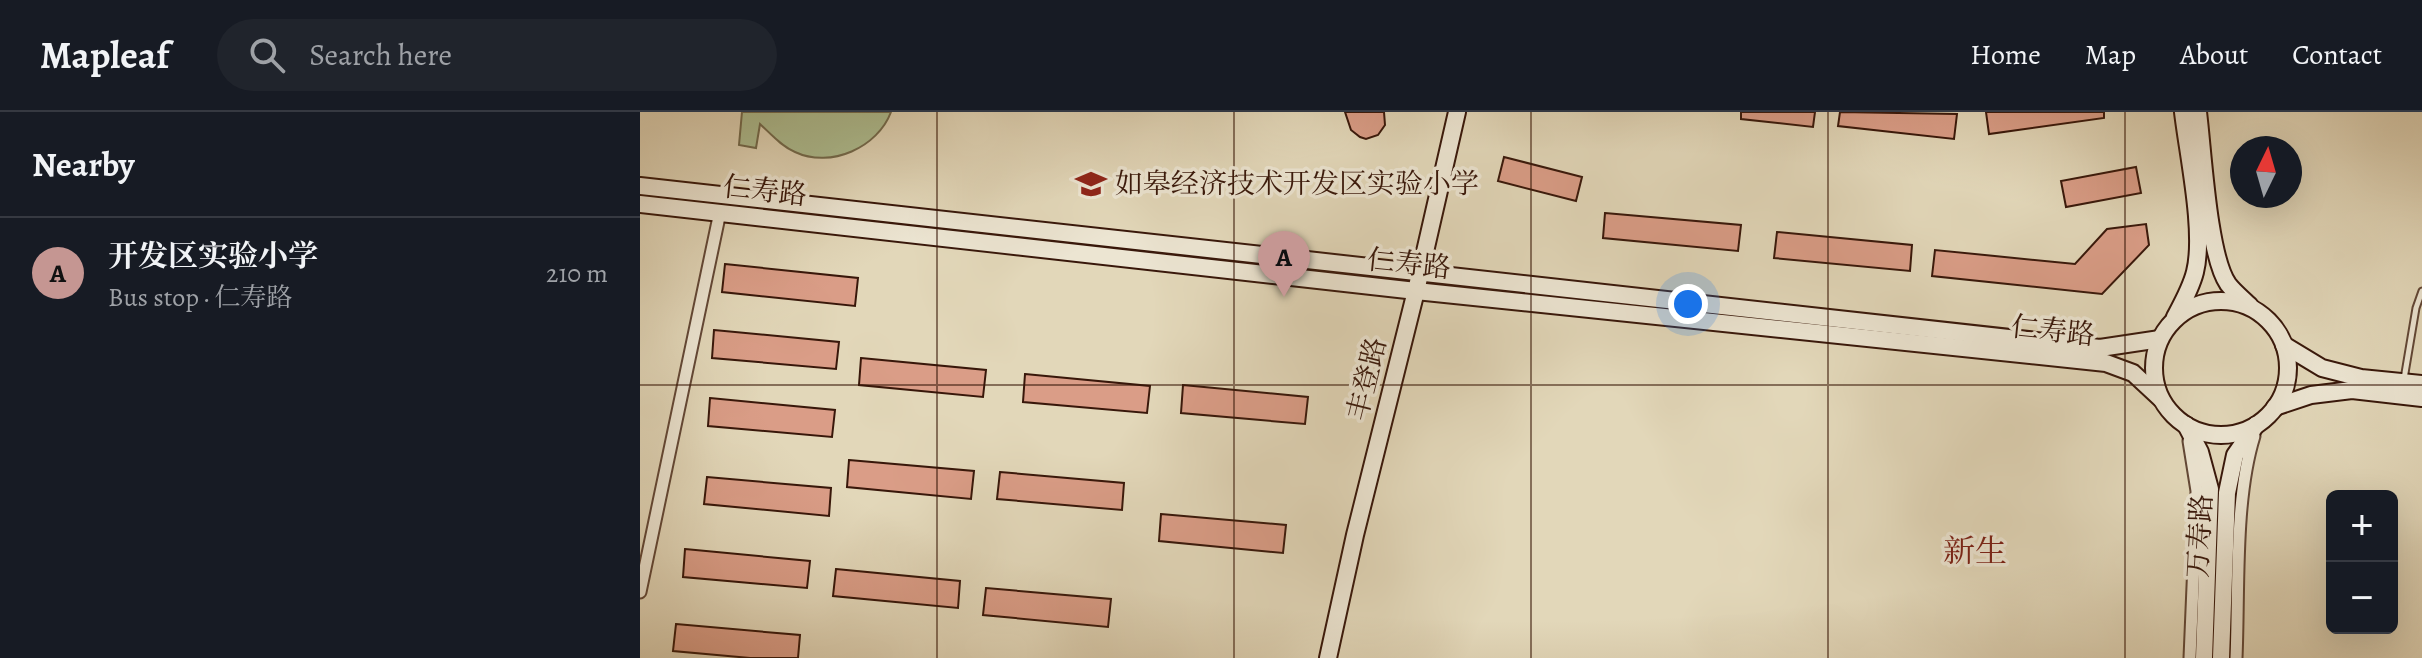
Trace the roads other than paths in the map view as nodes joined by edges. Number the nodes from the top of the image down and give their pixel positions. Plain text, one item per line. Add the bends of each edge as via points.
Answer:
1 (1457, 112) edge
2 (2183, 112) edge
3 (2198, 112) edge
4 (640, 186) edge
5 (640, 204) edge
6 (720, 212) junction
7 (1421, 271) junction
8 (1416, 291) junction
9 (2422, 291) edge
10 (2254, 310) junction
11 (2172, 321) junction
12 (2160, 339) junction
13 (2284, 345) junction
14 (2422, 384) edge
15 (2402, 389) junction
16 (2422, 398) edge
17 (2161, 399) junction
18 (2275, 407) junction
19 (2257, 424) junction
20 (2186, 425) junction
21 (640, 592) edge
22 (1328, 658) edge
23 (2190, 658) edge
24 (2204, 658) edge
25 (2221, 658) edge
26 (2236, 658) edge

1 - 7 main road, 丰登路
2 - 11 main road via 2198,241 2189,292
3 - 10 main road via 2219,265 2228,284
4 - 7 main road, 仁寿路
5 - 6 main road, 仁寿路
6 - 8 main road, 仁寿路
6 - 21 street
7 - 8 main road, 丰登路
7 - 12 main road, 仁寿路 via 2100,348
8 - 17 main road, 仁寿路 via 2106,363 2133,373
8 - 22 main road, 丰登路
9 - 15 lane
10 - 11 main road via 2234,302 2212,302 2190,308
10 - 13 main road
11 - 12 main road
12 - 17 main road via 2154,380
13 - 15 main road via 2322,368
13 - 18 main road via 2285,388
14 - 15 main road
15 - 16 main road
15 - 18 main road via 2311,395
17 - 20 main road
18 - 19 main road
19 - 20 main road via 2222,435
19 - 25 main road, 万寿路 via 2235,455 2227,493
19 - 26 street via 2242,500
20 - 23 street via 2197,491
20 - 24 main road, 万寿路 via 2210,489

